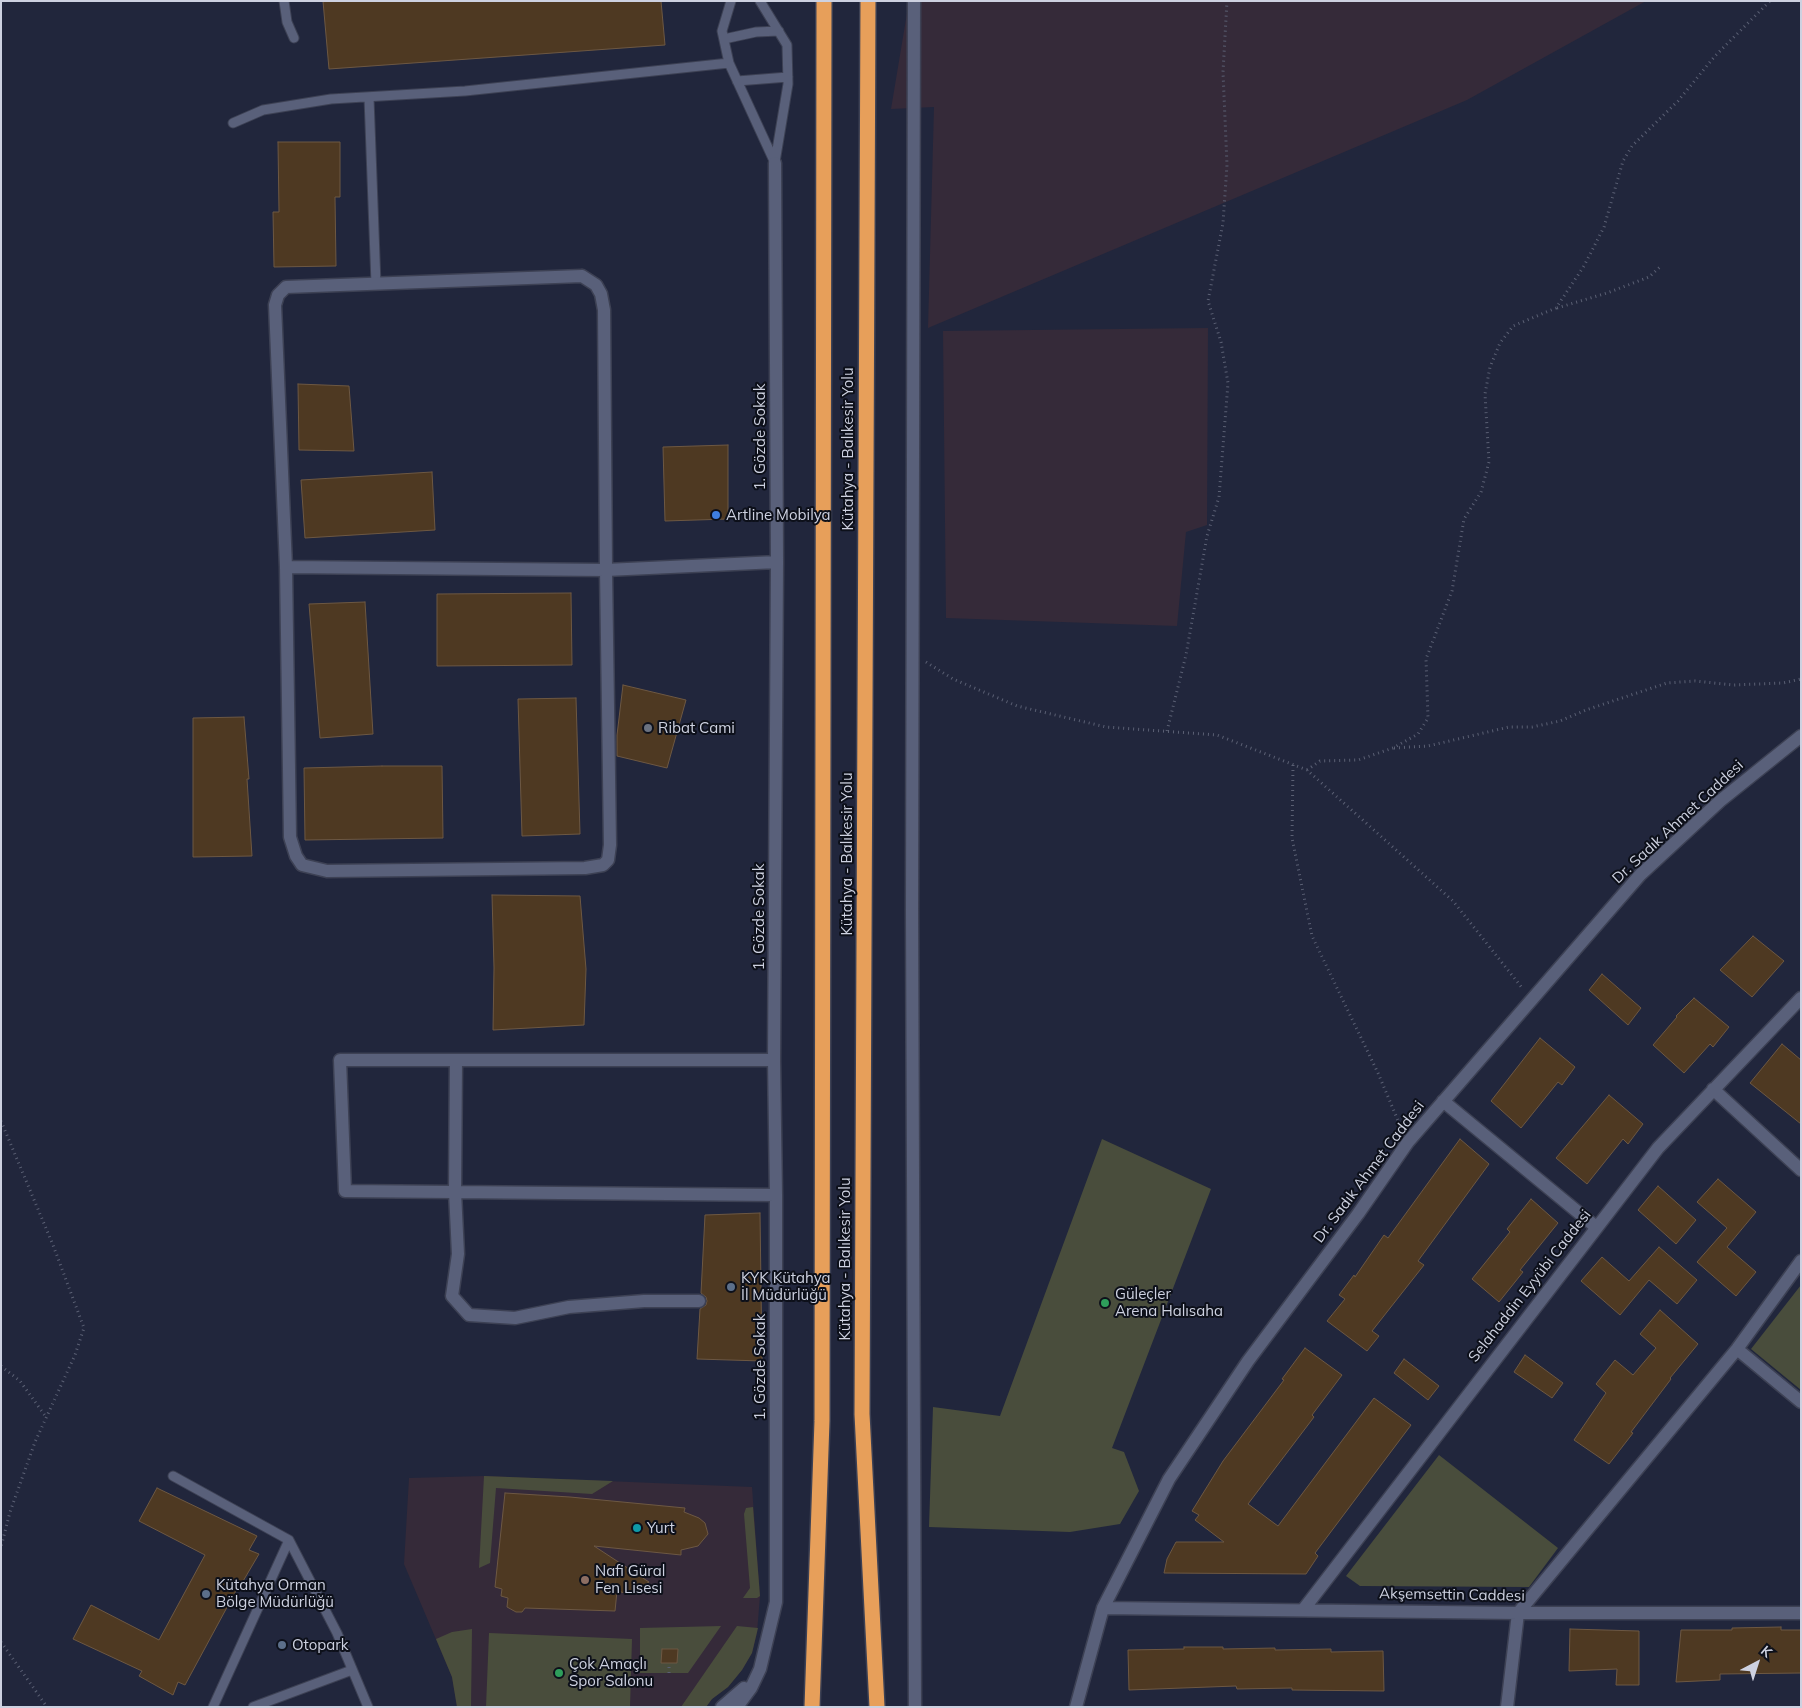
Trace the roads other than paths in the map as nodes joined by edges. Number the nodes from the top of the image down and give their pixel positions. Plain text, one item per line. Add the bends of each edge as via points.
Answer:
1 (284, 1) edge
2 (731, 1) edge
3 (760, 1) edge
4 (824, 1) edge
5 (868, 1) edge
6 (914, 1) edge
7 (779, 31) junction
8 (294, 38) dead end
9 (724, 38) junction
10 (729, 63) junction
11 (788, 77) junction
12 (738, 81) junction
13 (369, 98) junction
14 (233, 123) dead end
15 (775, 163) junction
16 (376, 284) junction
17 (777, 562) junction
18 (286, 567) junction
19 (606, 570) junction
20 (1801, 736) edge
21 (1801, 998) edge
22 (456, 1060) junction
23 (774, 1060) junction
24 (1713, 1090) junction
25 (1443, 1101) junction
26 (1801, 1170) edge
27 (455, 1192) junction
28 (776, 1196) junction
29 (1596, 1227) junction
30 (1801, 1261) edge
31 (699, 1301) dead end
32 (1737, 1349) junction
33 (1801, 1402) edge
34 (173, 1476) dead end
35 (289, 1540) junction
36 (1103, 1608) junction
37 (1303, 1610) junction
38 (1518, 1612) junction
39 (1801, 1613) edge
40 (760, 1669) junction
41 (352, 1670) junction
42 (213, 1707) edge
43 (253, 1707) edge
44 (368, 1707) edge
45 (722, 1707) edge
46 (737, 1707) edge
47 (812, 1707) edge
48 (877, 1707) edge
49 (915, 1707) edge
50 (1076, 1707) edge
51 (1507, 1707) edge

1 - 8 lane via 287,22
2 - 9 lane via 722,31
3 - 7 lane
4 - 47 highway, Kütahya - Balıkesir Yolu via 822,1421
5 - 48 highway, Kütahya - Balıkesir Yolu via 862,1414
6 - 49 street via 912,1352
7 - 9 lane
7 - 11 lane via 787,45
9 - 10 lane
10 - 12 lane
10 - 13 lane
11 - 12 lane
11 - 15 lane
12 - 15 lane
13 - 14 lane via 331,99 263,110
13 - 16 lane
15 - 17 street, 1. Gözde Sokak
16 - 18 street via 286,286 274,305
16 - 19 street via 582,276 596,285 604,310
17 - 19 street
17 - 23 street, 1. Gözde Sokak
18 - 19 street
18 - 19 street via 290,837 302,865 327,871 585,868 603,865 608,860
20 - 25 street, Dr. Sadık Ahmet Caddesi via 1720,801 1640,875
21 - 24 street, Selahaddin Eyyübi Caddesi
22 - 23 street
22 - 27 street
22 - 27 street via 340,1060 345,1191
23 - 28 street, 1. Gözde Sokak
24 - 26 street
24 - 29 street, Selahaddin Eyyübi Caddesi via 1658,1148
25 - 29 street
25 - 36 street, Dr. Sadık Ahmet Caddesi via 1408,1142 1248,1361 1169,1479
27 - 28 street
27 - 31 street via 458,1254 452,1296 469,1315 515,1318 569,1307 644,1301
28 - 40 street, 1. Gözde Sokak via 776,1602
29 - 37 street, Selahaddin Eyyübi Caddesi
30 - 32 street
32 - 33 street
32 - 38 street
34 - 35 lane
35 - 41 lane via 337,1633
35 - 42 lane
36 - 37 street, Akşemsettin Caddesi
36 - 50 street, Dr. Sadık Ahmet Caddesi
37 - 38 street, Akşemsettin Caddesi
38 - 39 street, Akşemsettin Caddesi
38 - 51 street
40 - 45 street
40 - 46 street
41 - 43 lane
41 - 44 lane

